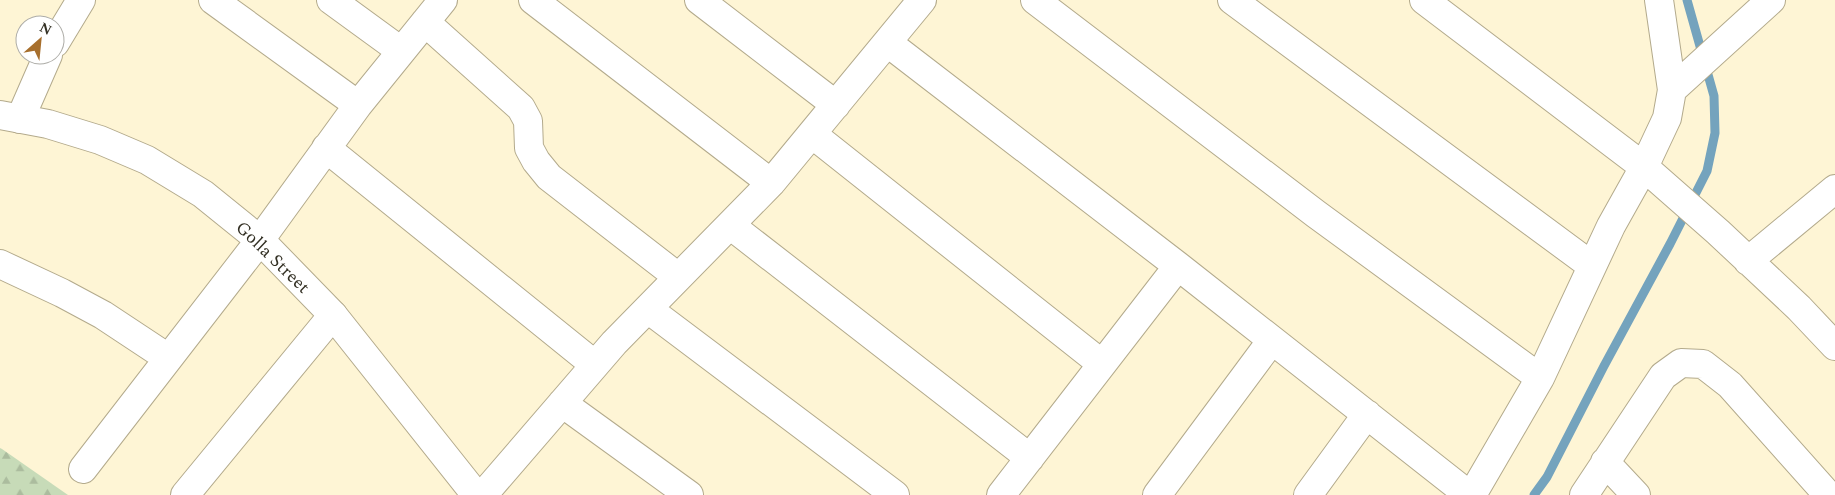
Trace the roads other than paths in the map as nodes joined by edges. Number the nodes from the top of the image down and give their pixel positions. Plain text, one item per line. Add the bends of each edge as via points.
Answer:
1 (82, 0) edge
2 (213, 0) edge
3 (330, 0) edge
4 (443, 0) edge
5 (533, 0) edge
6 (699, 0) edge
7 (1035, 0) edge
8 (1232, 0) edge
9 (1424, 0) edge
10 (1771, 0) edge
11 (909, 5) edge
12 (1654, 5) edge
13 (425, 22) junction
14 (65, 27) edge
15 (888, 43) junction
16 (401, 51) junction
17 (42, 65) edge
18 (1679, 84) junction
19 (358, 105) junction
20 (836, 105) junction
21 (10, 117) edge
22 (812, 134) junction
23 (326, 148) junction
24 (1654, 175) junction
25 (771, 183) junction
26 (1835, 189) edge
27 (730, 225) junction
28 (260, 240) junction
29 (1748, 261) junction
30 (0, 264) edge
31 (1178, 266) junction
32 (1592, 266) junction
33 (678, 277) junction
34 (648, 309) junction
35 (333, 315) junction
36 (1272, 340) junction
37 (1835, 346) edge
38 (168, 358) junction
39 (1102, 364) junction
40 (595, 365) junction
41 (1540, 378) junction
42 (562, 403) junction
43 (1367, 414) junction
44 (1030, 458) junction
45 (1605, 462) junction
46 (83, 469) dead end
47 (185, 495) edge
48 (476, 495) edge
49 (483, 495) edge
50 (689, 495) edge
51 (895, 495) edge
52 (1002, 495) edge
53 (1157, 495) edge
54 (1308, 495) edge
55 (1470, 495) edge
56 (1584, 495) edge
57 (1636, 495) edge
58 (1828, 495) edge

1 - 14 street
2 - 19 street
3 - 16 street
4 - 13 street
5 - 25 street
6 - 20 street
7 - 41 street via 1316,214
8 - 32 street
9 - 24 street
10 - 18 street
11 - 15 street
12 - 18 street
13 - 16 street
13 - 33 street via 521,108 528,121 530,148 549,177
15 - 20 street
15 - 31 street
16 - 19 street
17 - 21 street
18 - 24 street via 1667,118
19 - 23 street
20 - 22 street
21 - 28 street, Golla Street via 48,124 100,140 147,160 203,194
22 - 25 street
22 - 39 street
23 - 28 street
23 - 40 street
24 - 29 street
24 - 32 street via 1611,226
25 - 27 street
26 - 29 street
27 - 33 street
27 - 44 street
28 - 35 street, Golla Street
28 - 38 street
29 - 37 street
30 - 38 street via 103,315
31 - 36 street
31 - 39 street
32 - 41 street
33 - 34 street
34 - 40 street
34 - 51 street
35 - 47 street
35 - 48 street, Golla Street
36 - 43 street
36 - 53 street
38 - 46 street
39 - 44 street
40 - 42 street
41 - 55 street
42 - 49 street
42 - 50 street
43 - 54 street
43 - 55 street
44 - 52 street
45 - 56 street
45 - 57 street
45 - 58 street via 1663,376 1681,363 1703,364 1730,385

